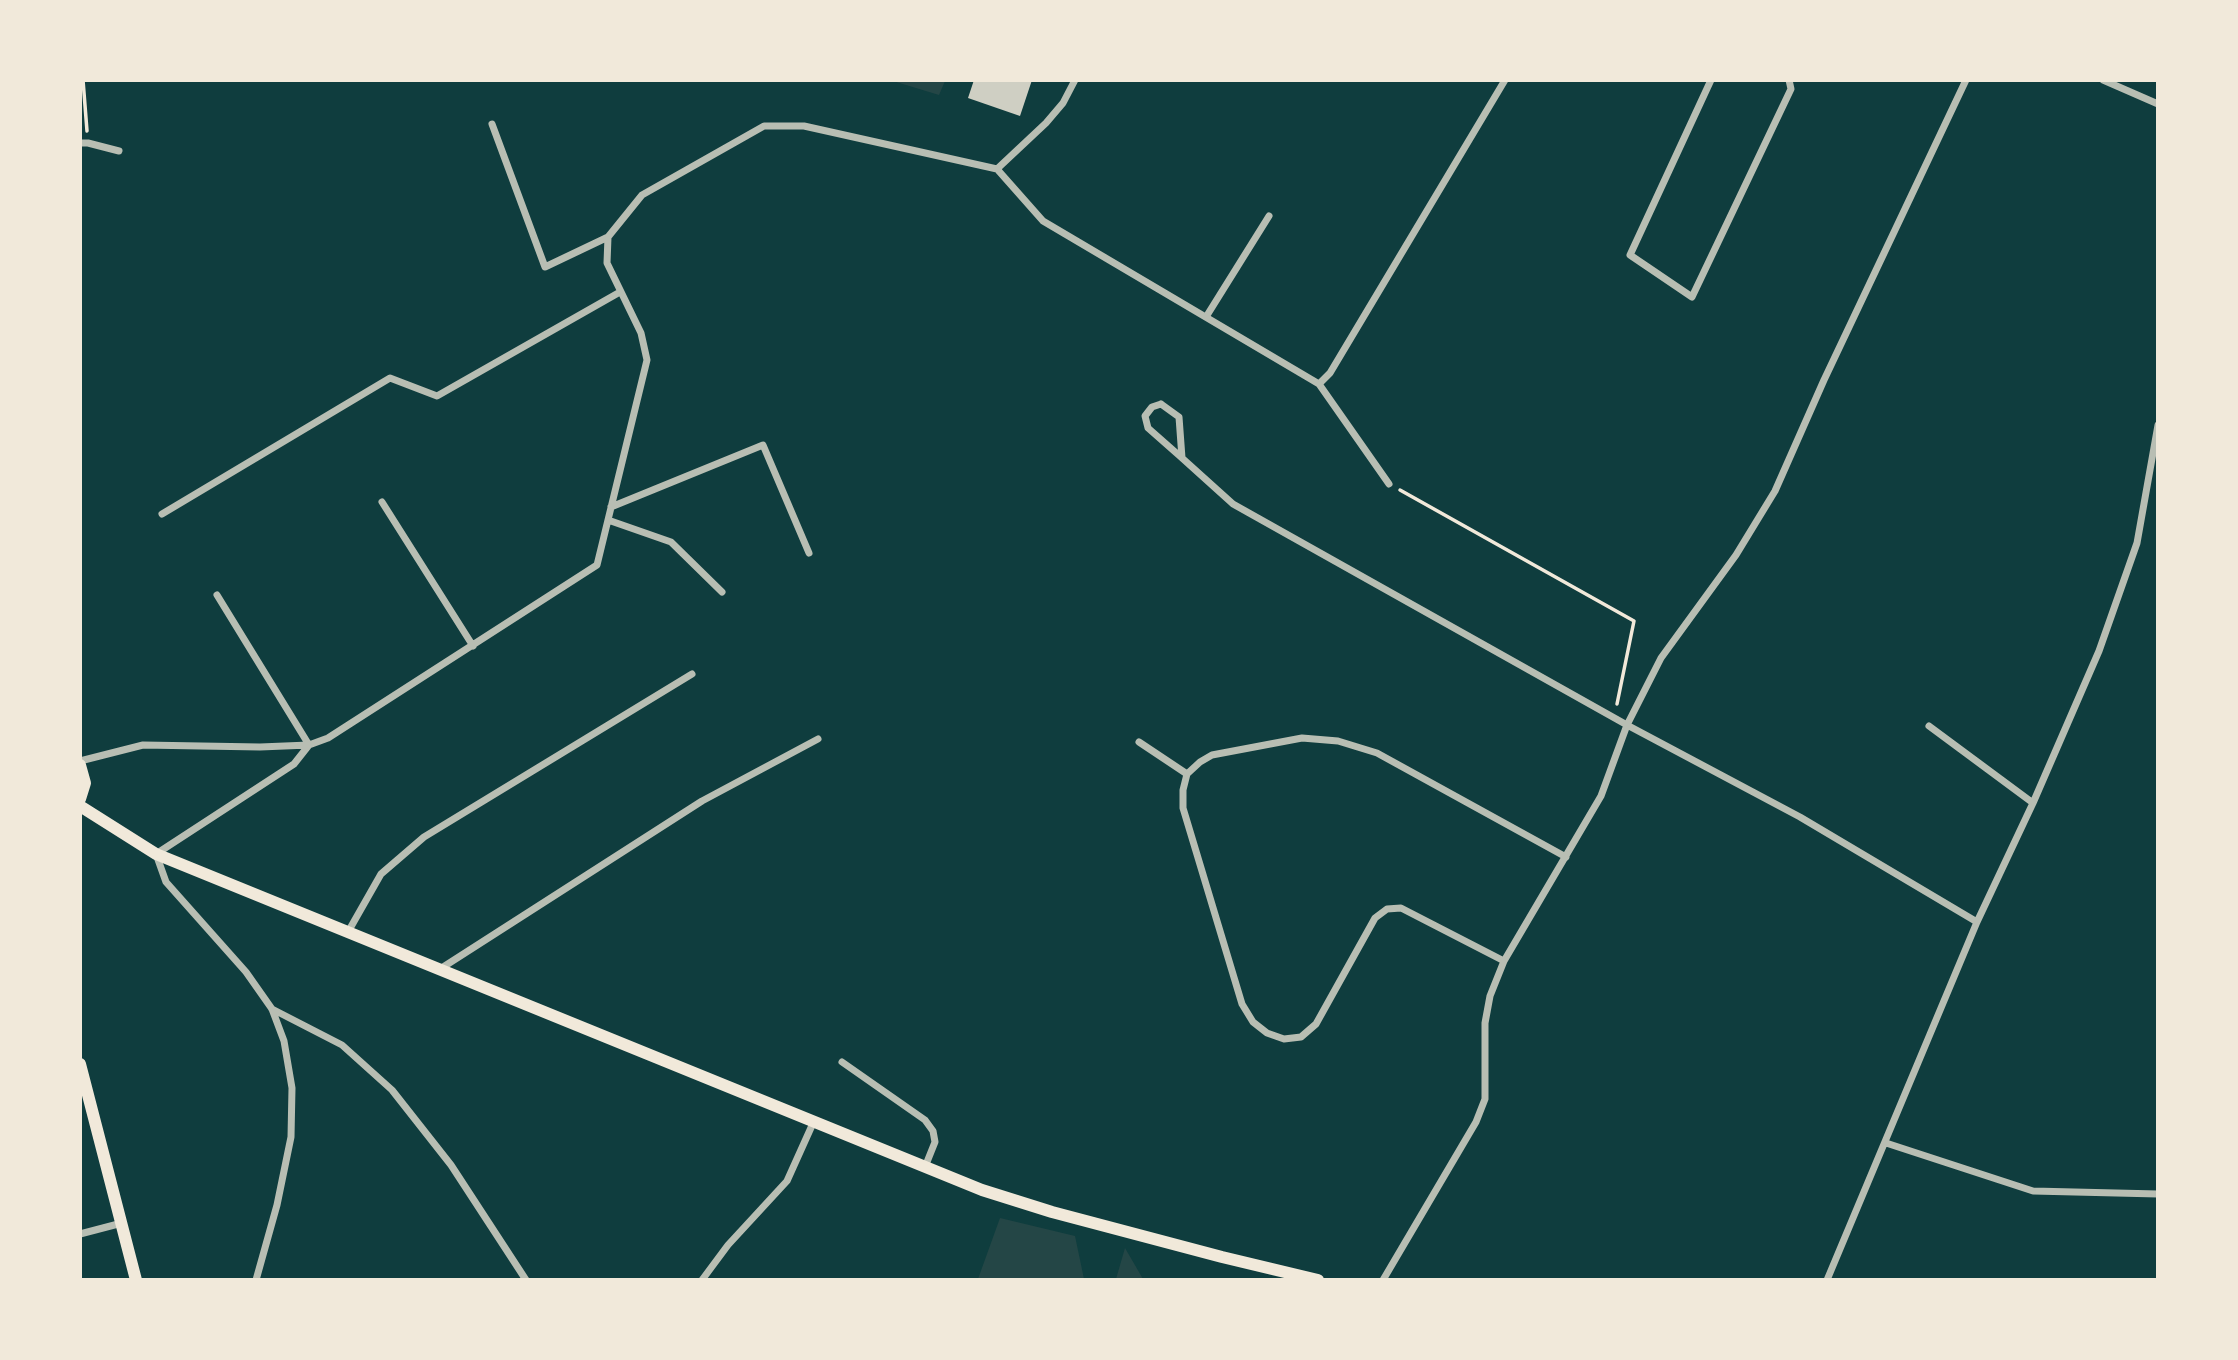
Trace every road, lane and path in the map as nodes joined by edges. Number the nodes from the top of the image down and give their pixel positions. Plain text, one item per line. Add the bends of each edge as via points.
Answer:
1 (83, 80) edge
2 (1076, 80) edge
3 (1505, 80) edge
4 (1711, 80) edge
5 (1789, 80) edge
6 (1966, 80) edge
7 (2103, 80) edge
8 (2158, 104) edge
9 (492, 124) dead end
10 (84, 143) edge
11 (119, 151) dead end
12 (997, 169) junction
13 (1269, 216) dead end
14 (608, 237) junction
15 (620, 292) junction
16 (1206, 317) junction
17 (1319, 384) junction
18 (2158, 425) edge
19 (1182, 458) junction
20 (1389, 484) joint
21 (382, 502) dead end
22 (611, 507) junction
23 (162, 514) dead end
24 (608, 520) junction
25 (809, 553) dead end
26 (722, 592) dead end
27 (217, 596) dead end
28 (473, 646) junction
29 (692, 674) dead end
30 (1627, 725) junction
31 (1929, 726) dead end
32 (818, 739) dead end
33 (1139, 742) dead end
34 (309, 745) junction
35 (80, 763) edge
36 (1187, 774) junction
37 (80, 799) edge
38 (2033, 803) junction
39 (80, 806) edge
40 (156, 854) junction
41 (1566, 857) junction
42 (1977, 922) junction
43 (348, 932) junction
44 (1504, 961) junction
45 (440, 969) junction
46 (272, 1009) junction
47 (842, 1062) dead end
48 (80, 1064) edge
49 (814, 1121) junction
50 (1886, 1143) junction
51 (925, 1167) junction
52 (2158, 1194) edge
53 (122, 1223) junction
54 (80, 1234) edge
55 (136, 1279) edge
56 (256, 1279) edge
57 (526, 1279) edge
58 (702, 1279) edge
59 (1318, 1279) edge
60 (1383, 1279) edge
61 (1827, 1279) edge

1 - 10 path
2 - 12 street via 1046,123
3 - 17 street via 1330,373
4 - 5 street via 1630,256 1692,297 1791,89
6 - 30 street via 1774,491 1736,555 1661,658
7 - 8 street
9 - 14 street via 545,267
10 - 11 street
12 - 14 street via 804,126 764,126 642,195
12 - 16 street via 1043,221
13 - 16 street
14 - 15 street via 607,263
15 - 22 street via 642,333 647,360
15 - 23 street via 436,396 390,378
16 - 17 street
17 - 20 street
18 - 38 street via 2137,543 2099,651
19 - 19 street via 1148,428 1145,416 1152,407 1161,404 1179,417
19 - 30 street via 1233,504
20 - 30 path via 1634,621 1616,702
21 - 28 street
22 - 24 street
22 - 25 street via 763,445
24 - 26 street via 671,542
24 - 28 street via 597,565
27 - 34 street
28 - 34 street via 328,738
29 - 43 street via 424,837 381,874
30 - 41 street via 1601,796
30 - 42 street via 1800,817
31 - 38 street
32 - 45 street via 702,801
33 - 36 street
34 - 35 street via 143,745
34 - 40 street via 294,764
35 - 37 main road via 85,783
36 - 41 street via 1212,755 1302,738 1338,741 1377,753
36 - 44 street via 1183,808 1242,1004 1253,1022 1267,1032 1284,1039 1301,1037 1316,1024 1375,918 1387,909 1401,908
38 - 42 street
39 - 40 main road
40 - 43 main road
40 - 46 street via 166,882 246,972
41 - 44 street
42 - 50 street
43 - 45 main road
44 - 60 street via 1490,996 1486,1023 1485,1099 1476,1122
45 - 49 main road
46 - 56 street via 284,1041 292,1088 291,1137
46 - 57 street via 342,1045 392,1090 451,1165
47 - 51 street via 933,1131 935,1142
48 - 53 main road
49 - 51 main road
49 - 58 street via 787,1181
50 - 52 street via 2033,1191
50 - 61 street
51 - 59 main road via 1052,1212
53 - 54 street
53 - 55 main road

